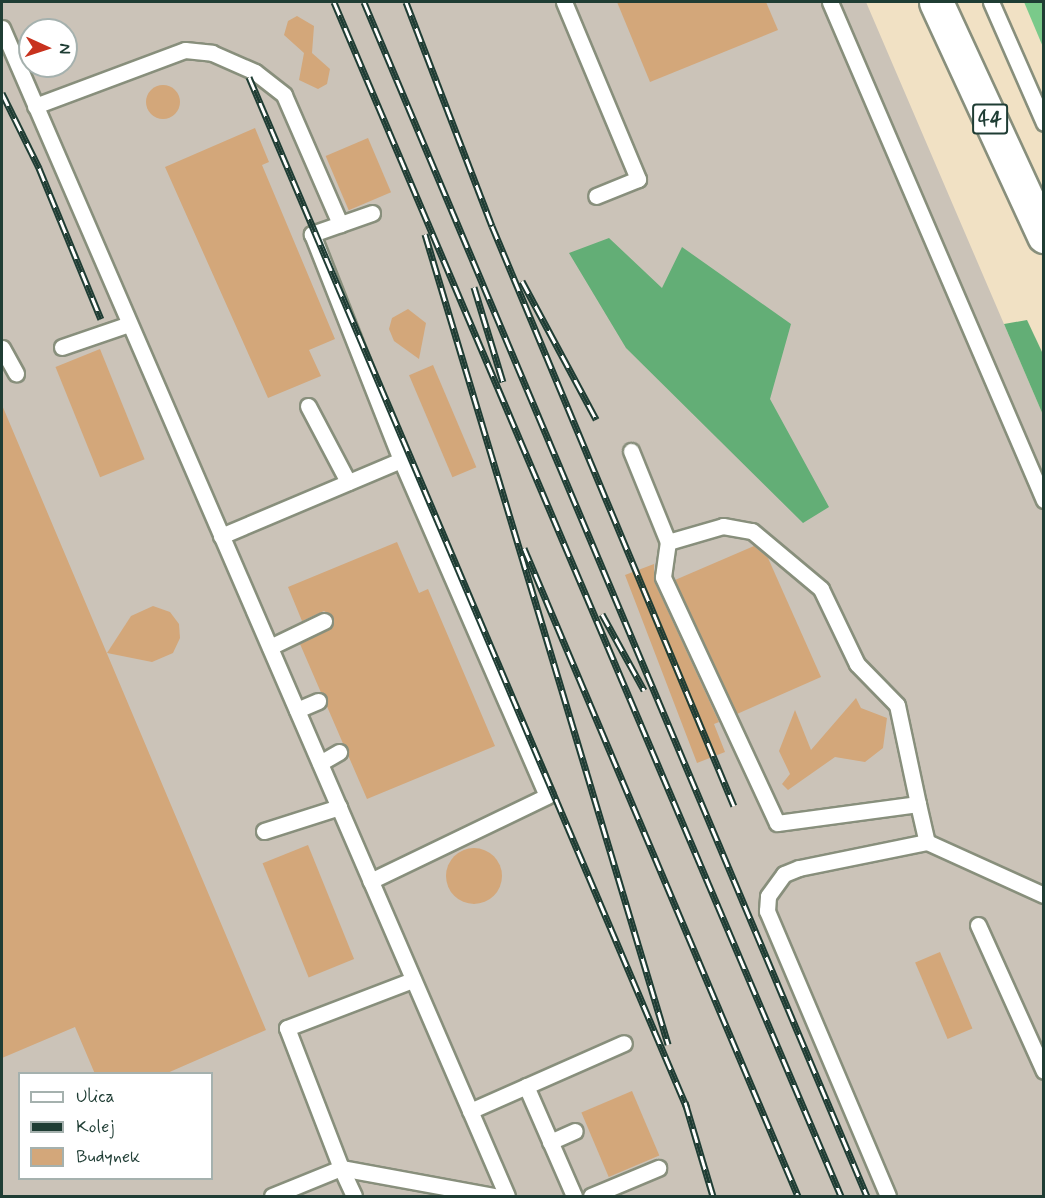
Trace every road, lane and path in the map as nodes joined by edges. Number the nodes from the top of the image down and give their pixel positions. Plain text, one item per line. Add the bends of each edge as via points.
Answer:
1 (564, 2) edge
2 (830, 2) edge
3 (936, 2) edge
4 (991, 2) edge
5 (2, 28) edge
6 (35, 106) junction
7 (1044, 123) edge
8 (596, 196) dead end
9 (372, 213) dead end
10 (340, 224) junction
11 (1044, 236) edge
12 (129, 324) junction
13 (62, 347) dead end
14 (2, 348) edge
15 (16, 374) dead end
16 (308, 406) dead end
17 (631, 451) dead end
18 (401, 460) junction
19 (348, 482) junction
20 (1044, 500) edge
21 (221, 536) junction
22 (668, 542) junction
23 (324, 621) dead end
24 (270, 647) junction
25 (318, 701) dead end
26 (297, 710) junction
27 (339, 752) dead end
28 (320, 763) junction
29 (918, 804) junction
30 (339, 807) junction
31 (264, 831) dead end
32 (927, 842) junction
33 (370, 881) junction
34 (1044, 895) edge
35 (978, 925) dead end
36 (413, 980) junction
37 (624, 1043) dead end
38 (1044, 1071) edge
39 (526, 1086) junction
40 (470, 1111) junction
41 (575, 1131) dead end
42 (550, 1142) junction
43 (341, 1168) junction
44 (658, 1168) dead end
45 (272, 1197) edge
46 (354, 1197) edge
47 (494, 1197) edge
48 (507, 1197) edge
49 (574, 1197) edge
50 (591, 1197) edge
51 (888, 1197) edge

1 - 8 lane via 638,179
2 - 20 lane
3 - 11 main road, 44
4 - 7 lane
5 - 6 lane
6 - 10 lane via 185,50 212,53 255,72 284,95
6 - 12 lane
9 - 10 lane
10 - 18 lane via 312,234
12 - 13 lane
12 - 21 lane
14 - 15 lane
16 - 19 lane
17 - 22 lane
18 - 19 lane
18 - 33 lane via 547,796
19 - 21 lane
21 - 24 lane
22 - 29 lane via 723,526 752,531 821,589 857,664 897,705
22 - 29 lane via 663,577 777,823
23 - 24 lane
24 - 26 lane
25 - 26 lane
26 - 28 lane
27 - 28 lane
28 - 30 lane
29 - 32 lane
30 - 31 lane
30 - 33 lane
32 - 34 lane
32 - 51 lane via 799,868 784,874 768,896 767,911
33 - 36 lane
35 - 38 lane
36 - 40 lane
36 - 43 lane via 287,1028
37 - 39 lane
39 - 40 lane
39 - 42 lane
40 - 48 lane
41 - 42 lane
42 - 49 lane
43 - 45 lane
43 - 46 lane
43 - 47 lane
44 - 50 lane

